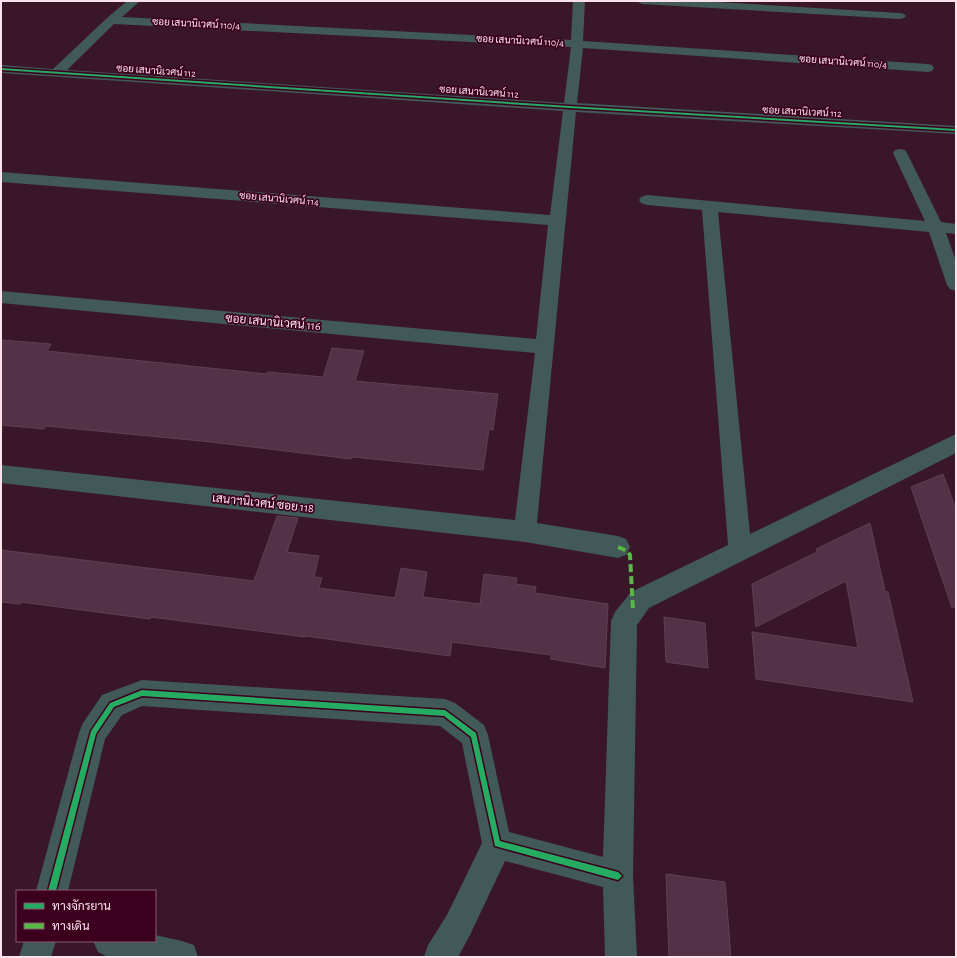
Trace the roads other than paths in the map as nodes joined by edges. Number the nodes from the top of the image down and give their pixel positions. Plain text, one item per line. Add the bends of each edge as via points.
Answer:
1 (134, 1) edge
2 (579, 1) edge
3 (642, 1) edge
4 (900, 16) dead end
5 (111, 20) junction
6 (577, 44) junction
7 (928, 68) dead end
8 (1, 69) edge
9 (56, 73) junction
10 (569, 107) junction
11 (956, 130) edge
12 (900, 152) dead end
13 (1, 177) edge
14 (647, 200) dead end
15 (710, 206) junction
16 (557, 221) junction
17 (936, 228) junction
18 (956, 229) edge
19 (956, 285) edge
20 (1, 297) edge
21 (546, 347) junction
22 (956, 443) edge
23 (1, 474) edge
24 (525, 532) junction
25 (618, 548) dead end
26 (740, 551) junction
27 (497, 844) junction
28 (618, 876) junction
29 (52, 890) edge
30 (40, 942) edge
31 (114, 942) edge
32 (35, 957) edge
33 (182, 957) edge
34 (440, 957) edge
35 (620, 957) edge

1 - 5 street
2 - 6 street
3 - 4 street
5 - 6 street, ซอย เสนานิเวศน์ 110/4
5 - 9 street
6 - 7 street, ซอย เสนานิเวศน์ 110/4
6 - 10 street
8 - 9 street, ซอย เสนานิเวศน์ 112
9 - 10 street, ซอย เสนานิเวศน์ 112
10 - 11 street, ซอย เสนานิเวศน์ 112
10 - 16 street
12 - 17 street
13 - 16 street, ซอย เสนานิเวศน์ 114
14 - 15 street
15 - 17 street
15 - 26 street
16 - 21 street
17 - 18 street
17 - 19 street
20 - 21 street, ซอย เสนานิเวศน์ 116
21 - 24 street
22 - 26 street
23 - 24 street, เสนาฯนิเวศน์ ซอย 118
24 - 25 street, เสนาฯนิเวศน์ ซอย 118
26 - 28 street via 640,600 624,621
27 - 28 street
27 - 29 street via 474,735 445,713 142,693 112,705 93,733
27 - 34 street via 458,926
28 - 35 street
30 - 32 street
31 - 33 street

